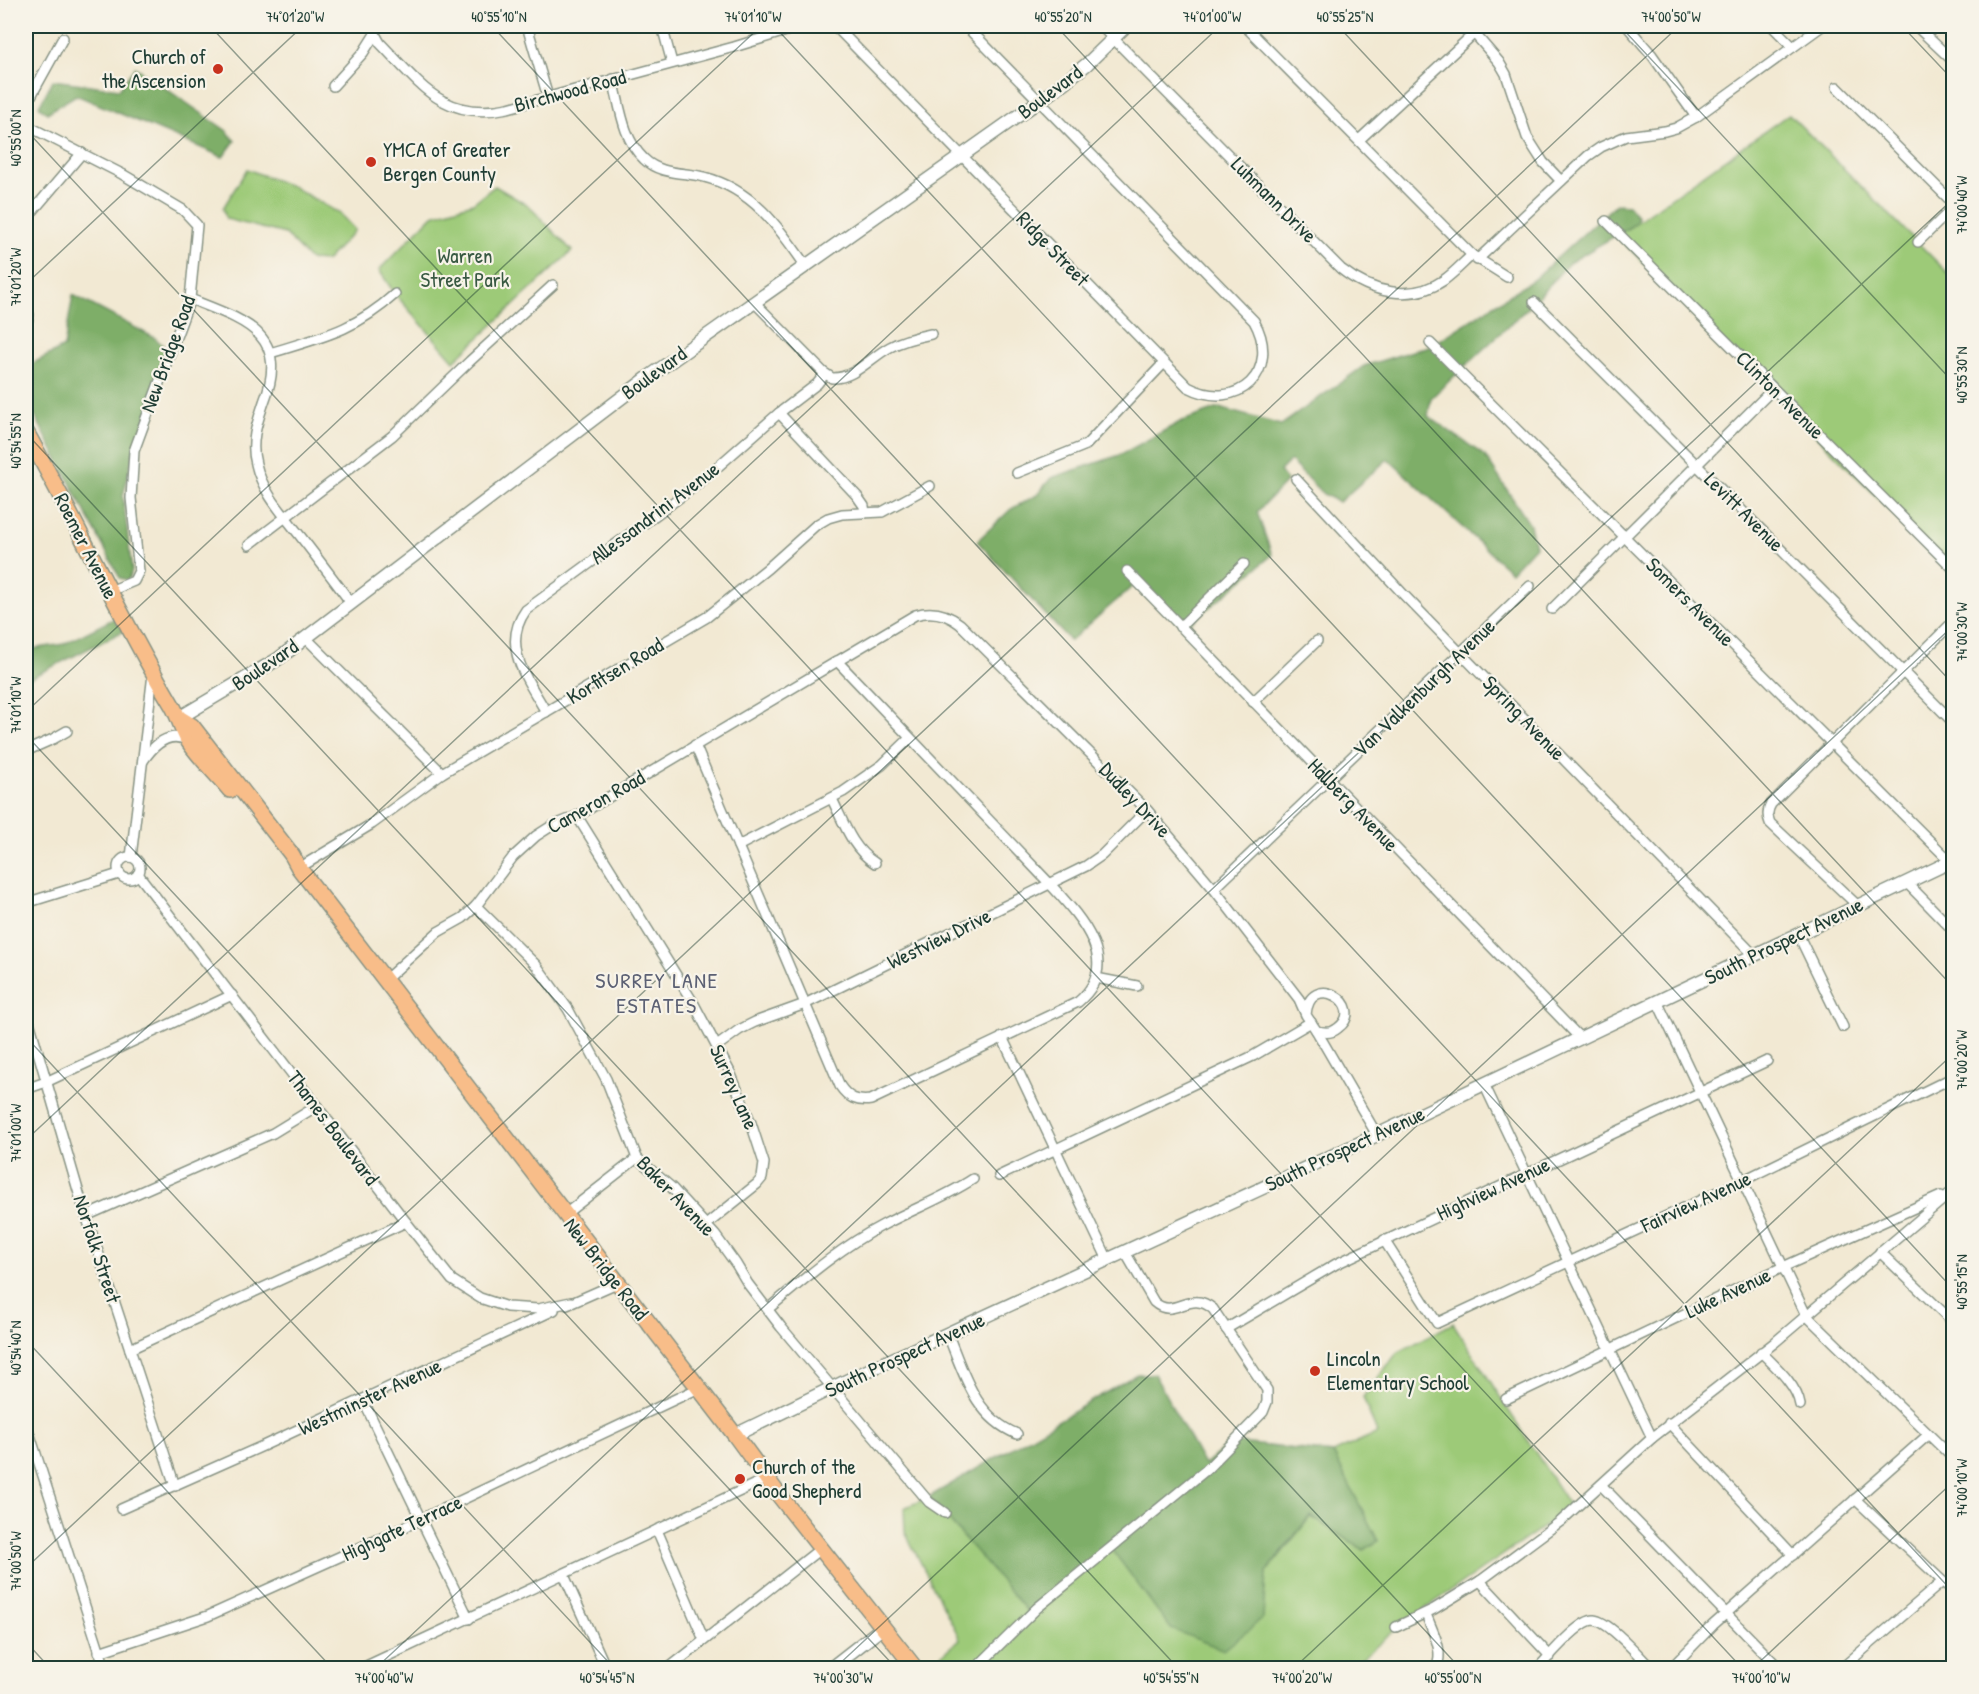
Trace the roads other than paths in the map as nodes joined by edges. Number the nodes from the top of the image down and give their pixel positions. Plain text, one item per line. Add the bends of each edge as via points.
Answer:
1 (527, 26) edge
2 (662, 26) edge
3 (797, 26) edge
4 (835, 26) edge
5 (966, 26) edge
6 (1101, 26) edge
7 (1126, 26) edge
8 (1245, 26) edge
9 (1482, 26) edge
10 (1628, 26) edge
11 (1772, 26) edge
12 (1822, 26) edge
13 (1916, 26) edge
14 (375, 30) edge
15 (1474, 33) junction
16 (63, 38) dead end
17 (1114, 38) junction
18 (1793, 47) junction
19 (1953, 62) edge
20 (672, 63) junction
21 (613, 80) junction
22 (333, 86) dead end
23 (1837, 87) dead end
24 (548, 97) junction
25 (1039, 101) junction
26 (26, 105) edge
27 (1696, 117) junction
28 (26, 125) edge
29 (1359, 140) junction
30 (82, 153) junction
31 (962, 156) junction
32 (1561, 182) junction
33 (1953, 205) edge
34 (26, 219) edge
35 (1606, 221) dead end
36 (1918, 242) dead end
37 (1474, 257) junction
38 (806, 265) junction
39 (1507, 277) dead end
40 (553, 285) dead end
41 (395, 294) dead end
42 (190, 299) junction
43 (754, 302) junction
44 (1534, 302) dead end
45 (26, 307) edge
46 (26, 326) edge
47 (931, 334) dead end
48 (1430, 343) dead end
49 (270, 353) junction
50 (1164, 363) junction
51 (825, 374) junction
52 (1773, 389) junction
53 (779, 413) junction
54 (26, 432) edge
55 (1697, 465) junction
56 (1017, 473) dead end
57 (1296, 479) dead end
58 (930, 486) dead end
59 (865, 513) junction
60 (286, 517) junction
61 (1625, 537) junction
62 (249, 545) dead end
63 (1244, 564) dead end
64 (1953, 569) edge
65 (1127, 571) dead end
66 (1530, 586) dead end
67 (110, 591) junction
68 (351, 603) junction
69 (1552, 609) dead end
70 (936, 612) joint
71 (1953, 621) edge
72 (1180, 627) junction
73 (306, 638) junction
74 (1317, 641) dead end
75 (1461, 653) junction
76 (837, 661) junction
77 (1904, 672) junction
78 (153, 673) junction
79 (1253, 702) junction
80 (546, 712) junction
81 (179, 718) junction
82 (1953, 723) edge
83 (67, 730) dead end
84 (910, 738) junction
85 (190, 742) junction
86 (1832, 743) junction
87 (695, 745) junction
88 (26, 751) edge
89 (142, 763) junction
90 (442, 773) junction
91 (1329, 780) junction
92 (832, 799) junction
93 (1147, 810) junction
94 (577, 816) junction
95 (738, 846) junction
96 (131, 856) junction
97 (1952, 860) edge
98 (875, 863) dead end
99 (299, 868) junction
100 (119, 874) junction
101 (138, 874) junction
102 (1906, 882) junction
103 (1050, 884) junction
104 (1214, 889) junction
105 (26, 903) edge
106 (1857, 905) junction
107 (476, 906) junction
108 (1953, 931) edge
109 (1798, 934) junction
110 (1754, 955) junction
111 (1096, 978) junction
112 (385, 980) junction
113 (1137, 986) dead end
114 (232, 995) junction
115 (1658, 1001) junction
116 (805, 1004) junction
117 (26, 1011) edge
118 (1311, 1022) junction
119 (1843, 1028) dead end
120 (1002, 1037) junction
121 (1580, 1038) junction
122 (717, 1046) junction
123 (1767, 1061) dead end
124 (1953, 1077) edge
125 (46, 1082) junction
126 (1484, 1084) junction
127 (26, 1089) edge
128 (1700, 1092) junction
129 (317, 1106) junction
130 (1377, 1135) junction
131 (1055, 1149) junction
132 (637, 1158) junction
133 (1527, 1174) junction
134 (999, 1176) dead end
135 (973, 1179) dead end
136 (1742, 1181) junction
137 (1953, 1192) edge
138 (86, 1215) junction
139 (564, 1215) junction
140 (405, 1222) junction
141 (706, 1224) junction
142 (1384, 1240) junction
143 (1125, 1252) junction
144 (1880, 1252) junction
145 (1108, 1260) junction
146 (1568, 1262) junction
147 (1783, 1267) junction
148 (617, 1283) junction
149 (571, 1302) junction
150 (768, 1309) junction
151 (1806, 1315) junction
152 (1953, 1323) edge
153 (1226, 1329) junction
154 (948, 1335) junction
155 (130, 1349) junction
156 (1610, 1349) junction
157 (1761, 1352) junction
158 (699, 1388) junction
159 (833, 1388) junction
160 (1506, 1399) dead end
161 (363, 1400) junction
162 (1800, 1405) dead end
163 (26, 1423) edge
164 (1670, 1423) junction
165 (1017, 1434) dead end
166 (1928, 1434) junction
167 (735, 1435) junction
168 (1652, 1438) junction
169 (1953, 1459) edge
170 (766, 1479) junction
171 (1601, 1485) junction
172 (174, 1486) junction
173 (1856, 1499) junction
174 (122, 1509) dead end
175 (945, 1513) dead end
176 (421, 1519) junction
177 (657, 1530) junction
178 (820, 1549) junction
179 (1793, 1555) junction
180 (564, 1575) junction
181 (1480, 1581) junction
182 (1942, 1582) junction
183 (1953, 1592) edge
184 (1425, 1614) junction
185 (1726, 1614) junction
186 (469, 1619) junction
187 (1396, 1627) dead end
188 (882, 1628) junction
189 (704, 1641) junction
190 (99, 1652) junction
191 (1550, 1656) junction
192 (105, 1668) edge
193 (362, 1668) edge
194 (606, 1668) edge
195 (669, 1668) edge
196 (831, 1668) edge
197 (915, 1668) edge
198 (976, 1668) edge
199 (1436, 1668) edge
200 (1538, 1668) edge
201 (1651, 1668) edge
202 (1671, 1668) edge
203 (1779, 1668) edge
204 (1842, 1668) edge

1 - 24 street
2 - 20 street
3 - 20 street, Birchwood Road
4 - 31 street, Ridge Street
5 - 25 street
6 - 17 street, Luhmann Drive
7 - 17 street, Boulevard
8 - 29 street
9 - 15 street
10 - 27 street
11 - 18 street
12 - 18 street, Luhmann Drive
13 - 19 street
14 - 22 street via 363,52
14 - 24 street, Birchwood Road via 380,43 424,88 462,110 495,111
15 - 29 street
15 - 32 street via 1506,74 1520,122 1536,153
16 - 26 street
17 - 25 street, Boulevard
17 - 37 street, Luhmann Drive via 1354,279 1380,291 1409,292 1443,281
18 - 27 street, Luhmann Drive
20 - 21 street, Birchwood Road
21 - 24 street, Birchwood Road
21 - 38 street via 628,136 642,158 667,171 705,177 737,191 772,219
23 - 33 street
25 - 31 street, Boulevard
25 - 50 street, Ridge Street via 1254,321 1263,341 1262,363 1252,380 1233,394 1202,394 1188,387
27 - 32 street, Luhmann Drive via 1665,131 1612,141 1588,156
28 - 30 street, New Bridge Road
29 - 37 street
30 - 34 street
30 - 42 street, New Bridge Road via 193,219 198,232
31 - 38 street, Boulevard
31 - 50 street, Ridge Street
32 - 37 street, Luhmann Drive
33 - 36 street
35 - 52 street, Clinton Avenue
37 - 39 street
38 - 43 street, Boulevard
40 - 60 street via 403,427
41 - 49 street via 369,316 337,333
42 - 49 street via 239,318 259,335
42 - 67 street, New Bridge Road via 134,451 131,498 139,571 134,581
43 - 51 street
43 - 68 street, Boulevard via 623,395
44 - 55 street, Levitt Avenue
45 - 46 street
47 - 51 street via 901,342 846,377
48 - 61 street, Somers Avenue
49 - 60 street via 270,386 256,425 254,451 262,484
50 - 56 street via 1086,445
51 - 53 street, Allessandrini Avenue
52 - 55 street
52 - 64 street, Clinton Avenue
53 - 59 street via 857,496
53 - 80 street, Allessandrini Avenue via 698,484 526,610 516,627 516,656
54 - 67 main road, Roemer Avenue
55 - 61 street
55 - 77 street, Levitt Avenue
57 - 75 street, Spring Avenue
58 - 59 street, Korfitsen Road via 882,512
59 - 80 street, Korfitsen Road via 842,514 816,525 707,617
60 - 62 street
60 - 68 street
61 - 69 street
61 - 86 street, Somers Avenue
63 - 72 street
65 - 72 street, Hallberg Avenue
66 - 75 street, Van Valkenburgh Avenue
67 - 78 main road, Roemer Avenue
68 - 73 street, Boulevard
70 - 76 street, Cameron Road via 915,615
70 - 93 street, Dudley Drive via 960,624
71 - 77 street
72 - 79 street, Hallberg Avenue
73 - 81 street, Boulevard via 255,674
73 - 90 street
74 - 79 street
75 - 91 street, Van Valkenburgh Avenue
75 - 110 street, Spring Avenue
76 - 84 street
76 - 87 street, Cameron Road
77 - 82 street, Levitt Avenue
77 - 86 street
78 - 81 main road, New Bridge Road
78 - 89 street
79 - 91 street, Hallberg Avenue
80 - 90 street, Korfitsen Road
81 - 85 main road, New Bridge Road
81 - 99 main road, New Bridge Road via 192,726
83 - 88 street
84 - 92 street via 873,772
84 - 103 street
85 - 89 street via 177,737 166,739 154,746
85 - 99 main road, New Bridge Road
86 - 97 street, Somers Avenue
86 - 106 street via 1771,804 1768,815 1770,823
87 - 94 street, Cameron Road
87 - 95 street
89 - 96 street
90 - 99 street, Korfitsen Road via 372,824
91 - 104 street, Van Valkenburgh Avenue
91 - 121 street, Hallberg Avenue
92 - 95 street
92 - 98 street via 856,846
93 - 103 street, Westview Drive via 1102,855
93 - 104 street, Dudley Drive
94 - 107 street, Cameron Road via 536,836 513,857
94 - 122 street, Surrey Lane
95 - 116 street
96 - 100 street via 119,862
96 - 101 street via 139,862
97 - 102 street, South Prospect Avenue
99 - 112 main road, New Bridge Road
100 - 101 street via 127,879
100 - 105 street
101 - 114 street, Thames Boulevard
102 - 106 street, South Prospect Avenue
102 - 108 street
103 - 111 street via 1092,938 1098,957
103 - 116 street, Westview Drive
104 - 118 street, Dudley Drive via 1299,999
106 - 109 street, South Prospect Avenue
107 - 112 street, Cameron Road via 438,932
107 - 132 street, Baker Avenue via 536,965 568,1009 606,1079
109 - 110 street, South Prospect Avenue
109 - 119 street
110 - 115 street, South Prospect Avenue
111 - 113 street
111 - 120 street via 1078,1002
112 - 139 main road, New Bridge Road
114 - 125 street
114 - 129 street, Thames Boulevard
115 - 121 street, South Prospect Avenue
115 - 128 street
116 - 120 street via 840,1086 851,1098 863,1101
116 - 122 street, Westview Drive via 755,1022
117 - 125 street, Norfolk Street
118 - 130 street, Dudley Drive
118 - 131 street via 1253,1056
120 - 131 street
121 - 126 street, South Prospect Avenue
122 - 141 street, Surrey Lane via 751,1123 764,1171 757,1184
123 - 128 street, Highview Avenue
124 - 136 street, Fairview Avenue
125 - 127 street
125 - 138 street, Norfolk Street
126 - 130 street, South Prospect Avenue
126 - 133 street
128 - 133 street, Highview Avenue
128 - 136 street
129 - 138 street via 273,1133
129 - 140 street, Thames Boulevard
130 - 143 street, South Prospect Avenue
131 - 134 street
131 - 145 street
132 - 139 street
132 - 141 street, Baker Avenue
133 - 142 street, Highview Avenue
133 - 146 street
135 - 150 street via 870,1233
136 - 146 street, Fairview Avenue
136 - 147 street
137 - 144 street
137 - 147 street, Luke Avenue
138 - 155 street, Norfolk Street
139 - 148 main road, New Bridge Road
140 - 149 street, Thames Boulevard via 447,1274 480,1298 522,1309
140 - 155 street
141 - 150 street, Baker Avenue
142 - 146 street, Fairview Avenue via 1437,1323
142 - 153 street, Highview Avenue
143 - 145 street, South Prospect Avenue
143 - 153 street via 1159,1306 1171,1309 1200,1301 1213,1309
144 - 151 street
144 - 152 street
145 - 154 street, South Prospect Avenue
146 - 156 street
147 - 151 street
147 - 156 street, Luke Avenue
148 - 149 street, Westminster Avenue
148 - 158 main road, New Bridge Road
149 - 161 street, Westminster Avenue
150 - 159 street, Baker Avenue
151 - 157 street
151 - 166 street
153 - 198 street via 1267,1390 1268,1402 1263,1412 1206,1470 1037,1608
154 - 159 street, South Prospect Avenue
154 - 165 street via 973,1396 998,1424
155 - 172 street, Norfolk Street
156 - 160 street, Luke Avenue
156 - 168 street
157 - 162 street via 1788,1382
157 - 164 street
158 - 167 main road, New Bridge Road
158 - 176 street, Highgate Terrace
159 - 167 street, South Prospect Avenue
159 - 175 street, Baker Avenue via 928,1502
161 - 172 street, Westminster Avenue
161 - 176 street
163 - 190 street
164 - 168 street
164 - 179 street
166 - 169 street
166 - 173 street
167 - 170 main road, New Bridge Road
168 - 171 street
170 - 177 street
170 - 178 main road, New Bridge Road
171 - 181 street via 1561,1521
171 - 185 street
172 - 174 street, Westminster Avenue
173 - 179 street
173 - 182 street
176 - 186 street
176 - 190 street, Highgate Terrace via 208,1616
177 - 180 street
177 - 189 street
178 - 188 main road, New Bridge Road
178 - 189 street
179 - 185 street
180 - 186 street
180 - 194 street
181 - 184 street
181 - 191 street
182 - 183 street
182 - 204 street
184 - 187 street
184 - 199 street via 1439,1648
185 - 202 street
185 - 203 street
186 - 193 street
188 - 196 street
188 - 197 main road, New Bridge Road
189 - 195 street
190 - 192 street
191 - 200 street
191 - 201 street via 1582,1624 1595,1620 1607,1626

